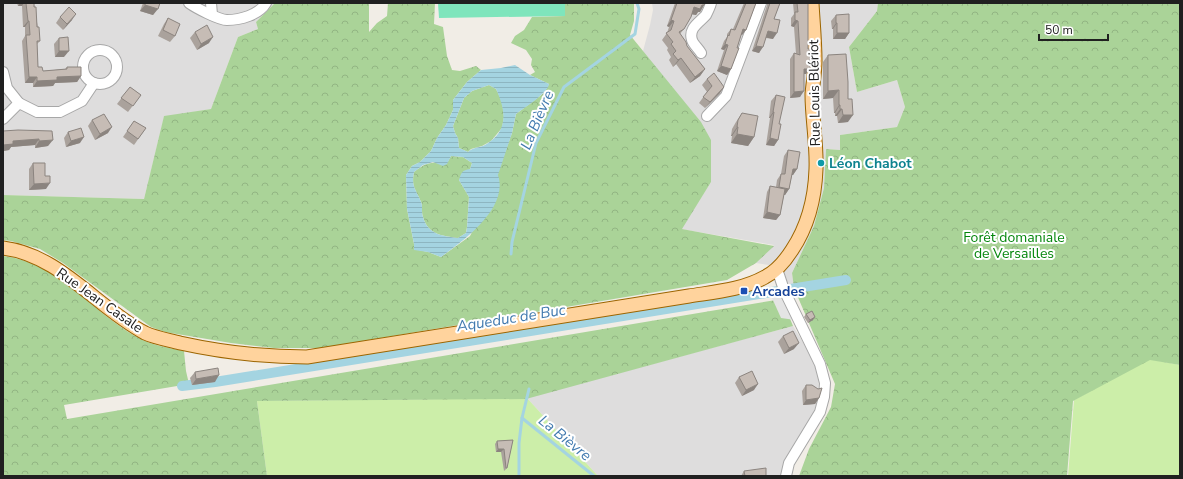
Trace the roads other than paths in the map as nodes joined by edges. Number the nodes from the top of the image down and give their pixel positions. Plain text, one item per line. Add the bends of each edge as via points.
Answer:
1 (189, 3) edge
2 (211, 3) edge
3 (266, 3) edge
4 (711, 3) edge
5 (762, 3) edge
6 (812, 3) edge
7 (212, 15) junction
8 (701, 53) dead end
9 (3, 72) edge
10 (94, 83) dead end
11 (19, 103) junction
12 (707, 116) dead end
13 (3, 119) edge
14 (3, 248) edge
15 (777, 269) junction
16 (295, 357) joint
17 (786, 476) edge

1 - 7 street
2 - 7 street
3 - 7 street via 249,17 226,20
4 - 8 street via 705,16 695,24 692,32 692,39
5 - 12 street via 726,96
6 - 15 main road, Rue Louis Blériot via 815,60 812,93 816,170 813,198 807,222 798,240
9 - 11 street via 7,88
10 - 11 street via 82,101 60,112 37,112
11 - 13 street
14 - 16 main road, Rue Jean Casale via 37,257 147,334 193,346 266,356
15 - 16 main road, Rue Louis Blériot via 752,283 731,289
15 - 17 street via 784,290 820,364 825,383 820,412 789,463

